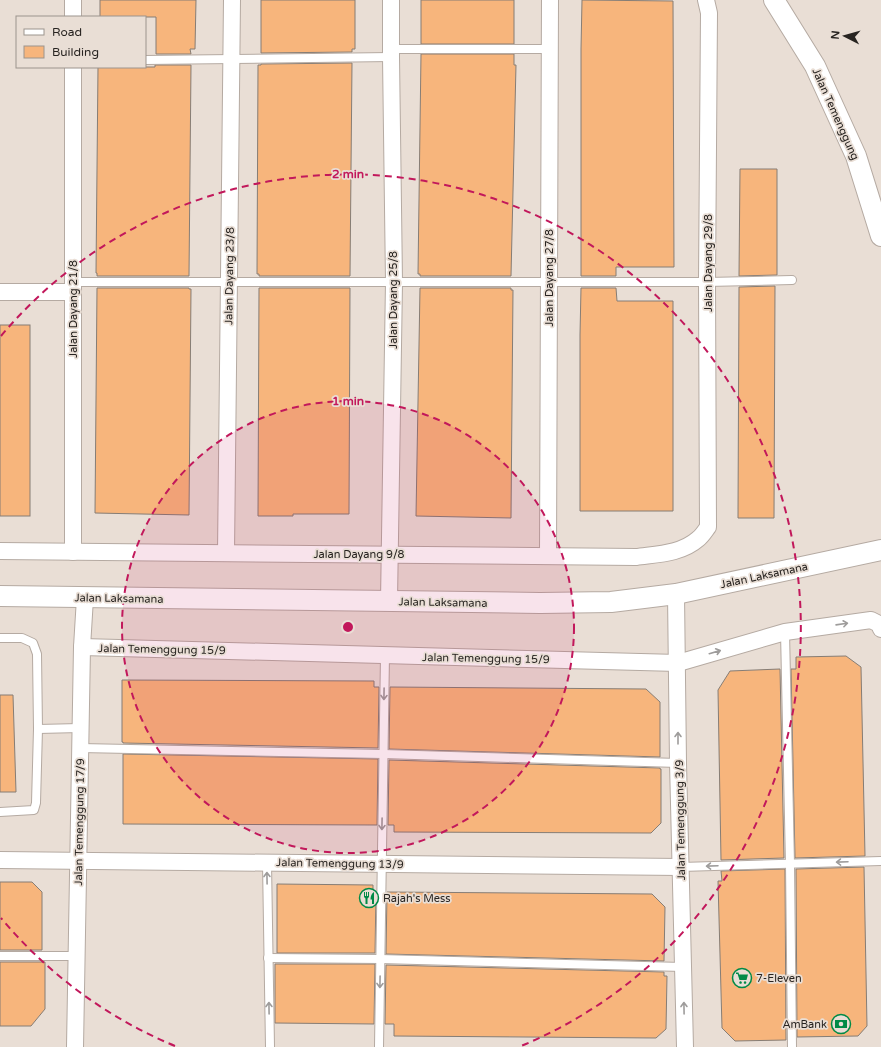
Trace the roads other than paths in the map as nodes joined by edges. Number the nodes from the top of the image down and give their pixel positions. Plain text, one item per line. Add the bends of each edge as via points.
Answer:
1 (73, 0) edge
2 (232, 0) edge
3 (391, 0) edge
4 (550, 0) edge
5 (706, 0) edge
6 (774, 0) edge
7 (73, 16) edge
8 (550, 49) junction
9 (391, 53) junction
10 (231, 59) junction
11 (146, 60) edge
12 (73, 68) edge
13 (881, 236) edge
14 (792, 280) dead end
15 (229, 282) junction
16 (394, 282) junction
17 (549, 282) junction
18 (707, 282) junction
19 (73, 287) junction
20 (0, 292) edge
21 (708, 527) joint
22 (881, 550) edge
23 (0, 551) edge
24 (73, 552) junction
25 (226, 553) junction
26 (389, 554) junction
27 (548, 555) junction
28 (676, 594) junction
29 (0, 596) edge
30 (85, 598) junction
31 (389, 601) junction
32 (881, 629) edge
33 (785, 632) junction
34 (0, 638) edge
35 (82, 647) junction
36 (385, 655) junction
37 (678, 662) junction
38 (38, 728) junction
39 (80, 728) junction
40 (80, 748) junction
41 (383, 754) junction
42 (678, 763) junction
43 (0, 812) edge
44 (0, 860) edge
45 (78, 860) junction
46 (881, 861) edge
47 (267, 863) junction
48 (381, 864) junction
49 (790, 864) junction
50 (681, 867) junction
51 (0, 956) edge
52 (76, 956) junction
53 (268, 958) junction
54 (380, 959) junction
55 (683, 967) junction
56 (75, 1047) edge
57 (270, 1047) edge
58 (379, 1047) edge
59 (685, 1047) edge
60 (792, 1047) edge

1 - 7 street
2 - 10 street, Jalan Dayang 23/8
3 - 9 street, Jalan Dayang 25/8
4 - 8 street, Jalan Dayang 27/8
5 - 18 street, Jalan Dayang 29/8 via 709,13
6 - 13 street, Jalan Temenggung via 815,66 856,156
8 - 9 lane
8 - 17 street, Jalan Dayang 27/8
9 - 10 lane
9 - 16 street, Jalan Dayang 25/8
10 - 11 lane
10 - 15 street, Jalan Dayang 23/8
12 - 19 street, Jalan Dayang 21/8
14 - 18 lane
15 - 16 lane
15 - 19 lane
15 - 25 street, Jalan Dayang 23/8
16 - 17 lane
16 - 26 street, Jalan Dayang 25/8
17 - 18 lane
17 - 27 street, Jalan Dayang 27/8
18 - 21 street, Jalan Dayang 29/8
19 - 20 street
19 - 24 street, Jalan Dayang 21/8
21 - 27 street, Jalan Dayang 9/8 via 699,539 686,547 667,553 636,557
22 - 28 street, Jalan Laksamana
23 - 24 street, Jalan Dayang 9/8
24 - 25 street, Jalan Dayang 9/8
25 - 26 street, Jalan Dayang 9/8
26 - 27 street, Jalan Dayang 9/8
26 - 31 street, Jalan Dayang 25/8
28 - 31 street, Jalan Laksamana via 612,602
28 - 37 street, Jalan Temenggung 3/9
29 - 30 street, Jalan Laksamana
30 - 31 street, Jalan Laksamana
30 - 35 street, Jalan Temenggung 17/9
33 -> 32 street, Jalan Temenggung 15/9 via 871,620 879,624
37 -> 33 street, Jalan Temenggung 15/9
33 - 49 lane
34 - 38 lane via 22,638 33,642 37,654
35 - 36 street, Jalan Temenggung 15/9
35 - 39 street, Jalan Temenggung 17/9
36 - 37 street, Jalan Temenggung 15/9
36 -> 41 lane
42 -> 37 street, Jalan Temenggung 3/9
38 - 39 lane
38 - 43 lane via 34,810
39 - 40 street, Jalan Temenggung 17/9
40 - 41 lane
40 - 45 street, Jalan Temenggung 17/9
41 - 42 lane
41 -> 48 lane
42 - 50 street, Jalan Temenggung 3/9
44 - 45 street, Jalan Temenggung 13/9
45 - 47 street, Jalan Temenggung 13/9
45 - 52 street, Jalan Temenggung 17/9
46 -> 49 lane
47 - 48 street, Jalan Temenggung 13/9
53 -> 47 lane
48 - 50 street, Jalan Temenggung 13/9
48 - 54 lane
49 -> 50 lane
49 - 60 lane
50 - 55 street, Jalan Temenggung 3/9
51 - 52 lane
52 - 56 street, Jalan Temenggung 17/9
53 - 54 lane
57 -> 53 lane
54 - 55 lane
54 -> 58 lane
59 -> 55 street, Jalan Temenggung 3/9

